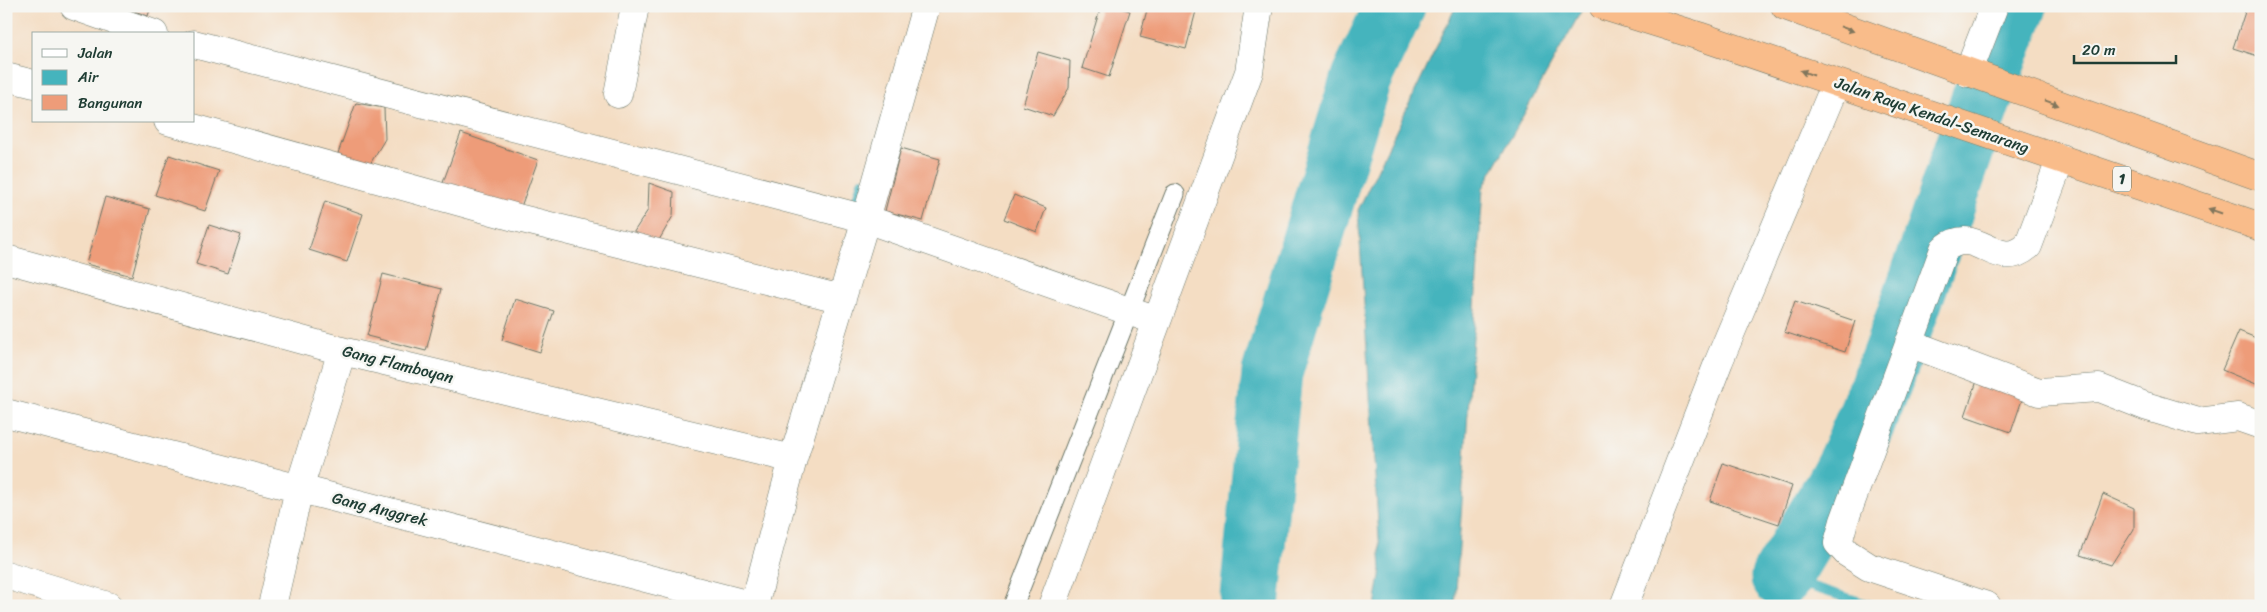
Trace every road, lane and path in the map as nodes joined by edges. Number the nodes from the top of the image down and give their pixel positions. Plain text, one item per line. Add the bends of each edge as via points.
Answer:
1 (74, 6) edge
2 (635, 6) edge
3 (926, 6) edge
4 (1259, 6) edge
5 (1603, 6) edge
6 (1785, 6) edge
7 (1994, 6) edge
8 (148, 32) edge
9 (195, 44) edge
10 (1972, 74) junction
11 (6, 77) edge
12 (1836, 83) junction
13 (32, 84) edge
14 (618, 94) dead end
15 (172, 122) edge
16 (2061, 158) junction
17 (2261, 177) edge
18 (1175, 194) dead end
19 (866, 219) junction
20 (2261, 227) edge
21 (6, 259) edge
22 (842, 298) junction
23 (1129, 311) junction
24 (1157, 321) junction
25 (1910, 343) junction
26 (342, 351) junction
27 (6, 414) edge
28 (2261, 425) edge
29 (792, 459) junction
30 (299, 489) junction
31 (6, 575) edge
32 (108, 606) edge
33 (272, 606) edge
34 (754, 606) edge
35 (1013, 606) edge
36 (1052, 606) edge
37 (1624, 606) edge
38 (1987, 606) edge

1 - 8 street
2 - 14 street
3 - 19 street
4 - 24 street via 1249,72
12 -> 5 highway, Jalan Raya Kendal-Semarang / 1
6 -> 10 highway
7 - 10 street
9 - 19 street
10 -> 17 highway
11 - 13 street
12 - 16 highway, Jalan Raya Kendal-Semarang / 1
12 - 37 street via 1718,362
15 - 22 street via 518,218
20 -> 16 highway, Jalan Raya Kendal-Semarang / 1
16 - 25 street via 2028,246 2019,254 2008,256 1965,239 1953,241 1944,249
18 - 23 lane
19 - 22 street
19 - 23 street
21 - 26 street, Gang Flamboyan
22 - 29 street
23 - 24 street
23 - 35 lane
24 - 36 street
25 - 28 street via 2039,392 2099,388 2198,422 2238,418
25 - 38 street via 1838,544 1869,567
26 - 29 street, Gang Flamboyan
26 - 30 street
27 - 30 street, Gang Anggrek
29 - 34 street
30 - 33 street
30 - 34 street, Gang Anggrek
31 - 32 street

